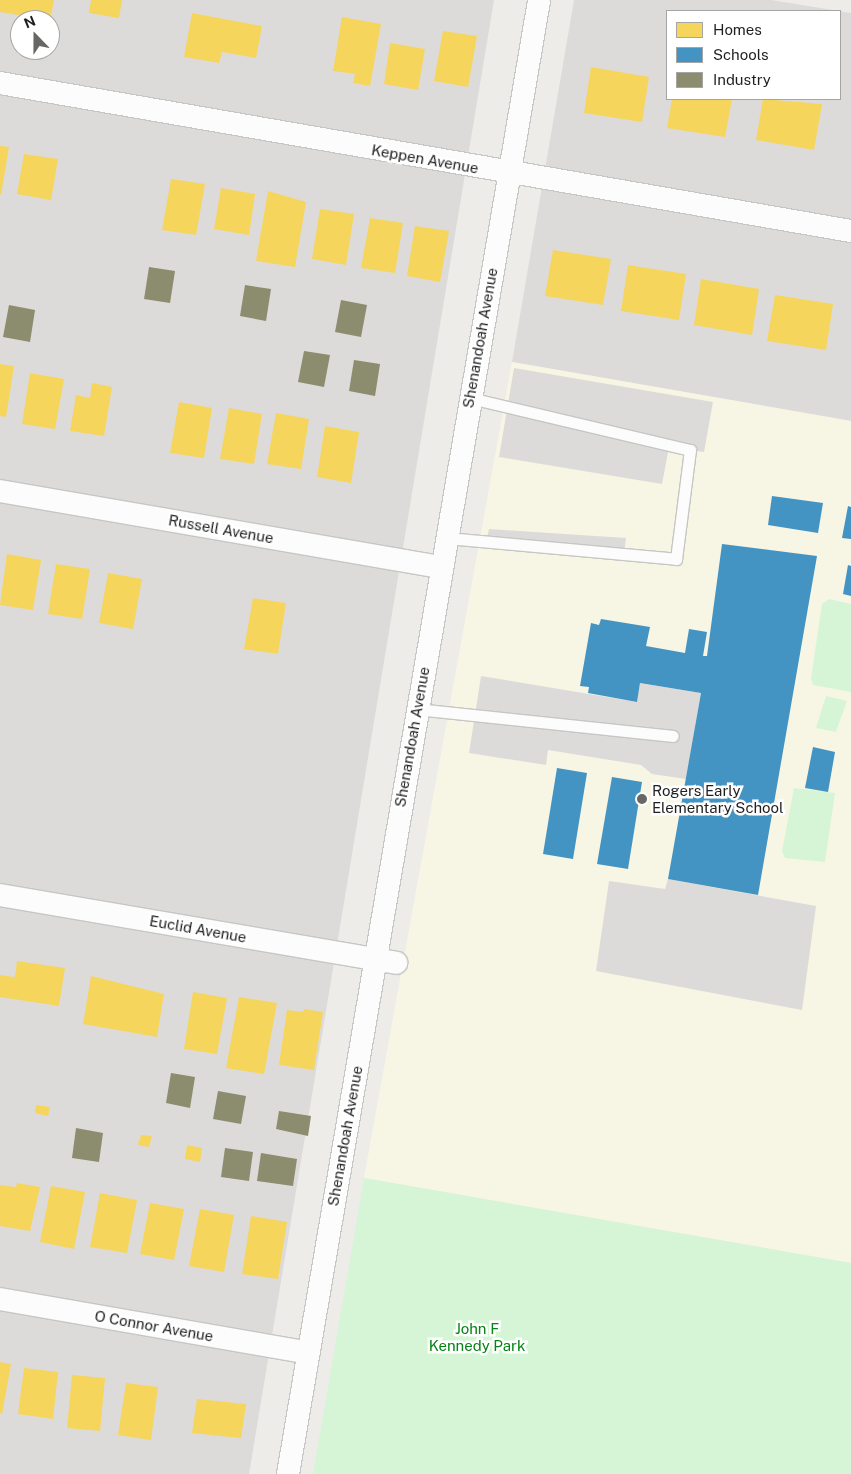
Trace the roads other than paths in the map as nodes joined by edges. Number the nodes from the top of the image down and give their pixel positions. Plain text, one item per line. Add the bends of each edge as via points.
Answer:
1 (539, 1) edge
2 (0, 83) edge
3 (508, 174) junction
4 (851, 231) edge
5 (470, 398) junction
6 (0, 492) edge
7 (447, 538) junction
8 (441, 567) junction
9 (417, 709) junction
10 (672, 736) dead end
11 (0, 895) edge
12 (373, 959) junction
13 (396, 963) dead end
14 (0, 1300) edge
15 (308, 1353) junction
16 (288, 1474) edge

1 - 3 street, Shenandoah Avenue
2 - 3 street, Keppen Avenue
3 - 4 street, Keppen Avenue
3 - 5 street, Shenandoah Avenue
5 - 7 street, Shenandoah Avenue
5 - 7 lane via 690,450 676,559
6 - 8 street, Russell Avenue
7 - 8 street, Shenandoah Avenue
8 - 9 street, Shenandoah Avenue
9 - 10 lane
9 - 12 street, Shenandoah Avenue
11 - 12 street, Euclid Avenue
12 - 13 street, Euclid Avenue
12 - 15 street, Shenandoah Avenue
14 - 15 street, O Connor Avenue
15 - 16 street, Shenandoah Avenue

